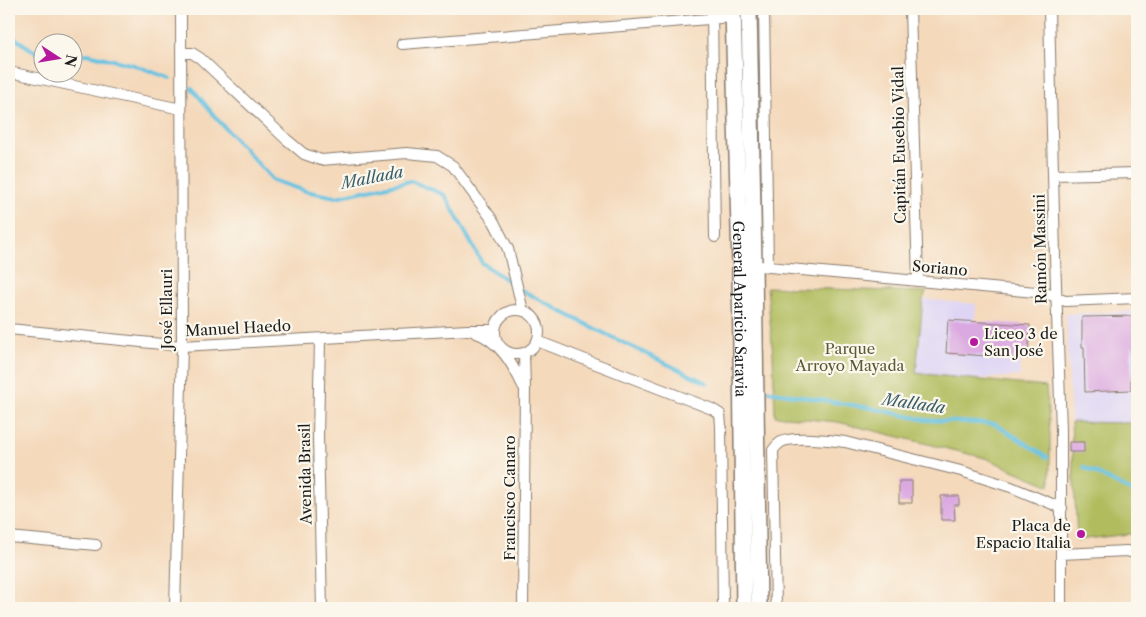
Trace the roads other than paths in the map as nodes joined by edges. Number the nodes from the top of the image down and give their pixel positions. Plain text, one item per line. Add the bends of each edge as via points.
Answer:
1 (181, 9) edge
2 (749, 9) edge
3 (764, 9) edge
4 (910, 9) edge
5 (1049, 9) edge
6 (733, 13) edge
7 (712, 14) edge
8 (402, 44) dead end
9 (181, 53) junction
10 (9, 72) edge
11 (181, 109) junction
12 (1137, 173) edge
13 (1053, 175) junction
14 (715, 237) dead end
15 (754, 266) junction
16 (918, 281) junction
17 (1056, 297) junction
18 (1137, 298) edge
19 (521, 299) junction
20 (510, 311) junction
21 (523, 311) junction
22 (9, 329) edge
23 (468, 330) junction
24 (495, 330) junction
25 (320, 339) junction
26 (537, 341) junction
27 (182, 346) junction
28 (500, 348) junction
29 (524, 354) junction
30 (525, 389) junction
31 (1062, 508) junction
32 (9, 538) edge
33 (96, 545) dead end
34 (1061, 554) junction
35 (1137, 554) edge
36 (175, 608) edge
37 (322, 608) edge
38 (523, 608) edge
39 (723, 608) edge
40 (744, 608) edge
41 (759, 608) edge
42 (776, 608) edge
43 (1061, 608) edge

1 - 9 street, José Ellauri
2 - 15 main road, General Aparicio Saravia
3 - 15 street, General Aparicio Saravia
4 - 16 street, Capitán Eusebio Vidal
5 - 13 street, Ramón Massini
6 - 7 street
6 - 15 main road, General Aparicio Saravia
7 - 8 street
7 - 14 street, General Aparicio Saravia
9 - 11 street, José Ellauri
9 - 19 street via 192,53 200,58 304,154 321,160 407,153 437,156 454,166 494,222 508,249
10 - 11 street
11 - 27 street, José Ellauri
12 - 13 street
13 - 17 street, Ramón Massini
15 - 16 street, Soriano
15 - 40 main road, General Aparicio Saravia
15 - 41 main road, General Aparicio Saravia
16 - 17 street, Soriano via 1046,293
17 - 18 street, Soriano via 1065,300
17 - 31 street, Ramón Massini
19 - 20 street
19 - 21 street
20 - 21 street
20 - 24 street via 500,318
21 - 26 street via 537,323
22 - 27 street, Manuel Haedo
23 - 24 street, Manuel Haedo
23 - 25 street, Manuel Haedo
23 - 28 street via 483,335
24 - 28 street
25 - 27 street, Manuel Haedo
25 - 37 street, Avenida Brasil via 318,437
26 - 29 street
26 - 39 street via 720,414
27 - 36 street, José Ellauri
28 - 29 street via 511,354
28 - 30 street
29 - 30 street, Francisco Canaro
30 - 38 street, Francisco Canaro
31 - 34 street, Ramón Massini
31 - 42 street via 961,471 845,442 780,442 773,450
32 - 33 street
34 - 35 street via 1127,551
34 - 43 street, Ramón Massini

